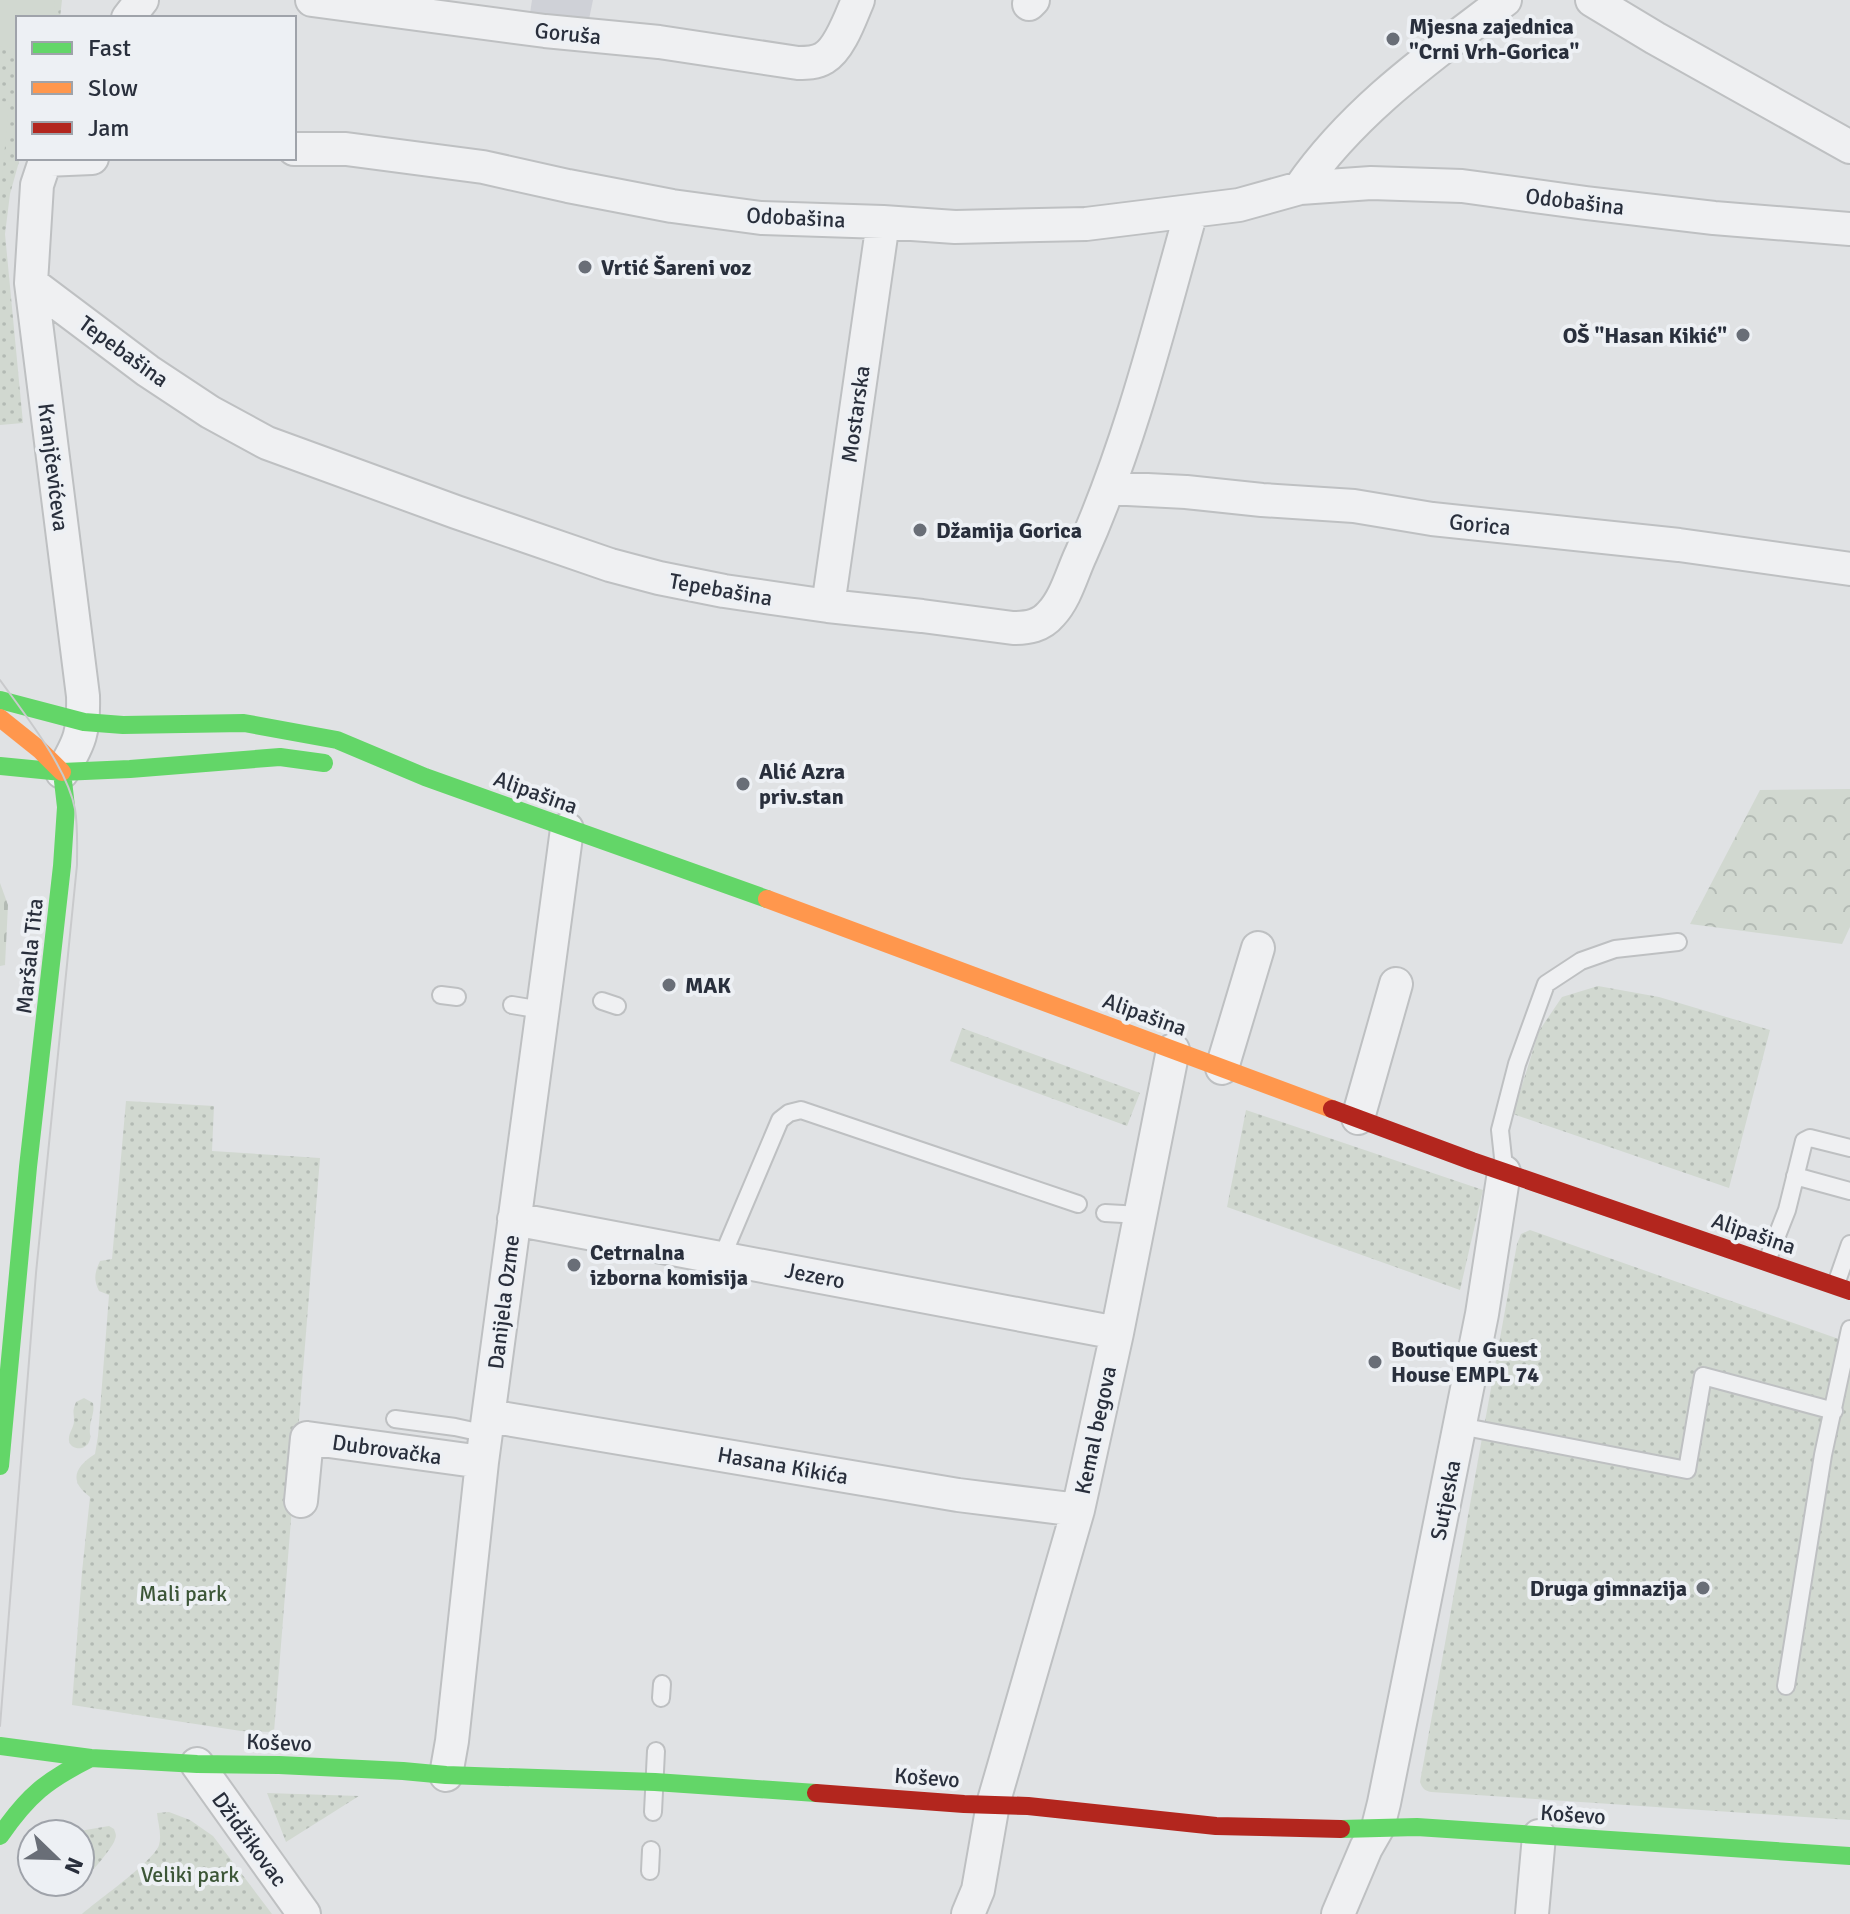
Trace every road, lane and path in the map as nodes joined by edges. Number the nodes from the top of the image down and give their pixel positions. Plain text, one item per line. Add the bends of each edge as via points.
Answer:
1 (142, 0) edge
2 (312, 0) edge
3 (858, 0) edge
4 (1505, 0) edge
5 (1592, 0) edge
6 (130, 16) edge
7 (1850, 147) edge
8 (296, 149) edge
9 (46, 160) edge
10 (1300, 188) junction
11 (1191, 212) junction
12 (883, 222) junction
13 (1850, 229) edge
14 (31, 283) junction
15 (1108, 488) junction
16 (1850, 569) edge
17 (828, 606) junction
18 (0, 700) edge
19 (0, 718) edge
20 (84, 722) junction
21 (0, 766) edge
22 (62, 772) junction
23 (425, 777) junction
24 (567, 829) junction
25 (1678, 942) dead end
26 (1258, 948) dead end
27 (1396, 984) dead end
28 (1173, 1050) junction
29 (1222, 1068) junction
30 (1358, 1118) junction
31 (1850, 1148) edge
32 (14, 1166) edge
33 (1504, 1172) junction
34 (1795, 1176) junction
35 (1850, 1191) edge
36 (1078, 1204) dead end
37 (1105, 1213) dead end
38 (1141, 1215) junction
39 (514, 1219) junction
40 (1850, 1244) edge
41 (722, 1257) junction
42 (1767, 1262) junction
43 (1843, 1288) edge
44 (1850, 1329) edge
45 (1117, 1333) junction
46 (1834, 1411) junction
47 (395, 1419) dead end
48 (1460, 1426) junction
49 (486, 1437) junction
50 (0, 1466) edge
51 (301, 1501) dead end
52 (1078, 1510) junction
53 (1786, 1686) dead end
54 (0, 1746) edge
55 (656, 1751) dead end
56 (91, 1758) junction
57 (197, 1764) junction
58 (446, 1775) junction
59 (655, 1782) junction
60 (993, 1804) junction
61 (653, 1812) dead end
62 (1378, 1827) junction
63 (0, 1836) edge
64 (1539, 1836) junction
65 (651, 1850) dead end
66 (1850, 1856) edge
67 (650, 1871) dead end
68 (304, 1914) edge
69 (968, 1914) edge
70 (1338, 1914) edge
71 (1532, 1914) edge

1 - 6 street
2 - 3 street, Goruša via 798,63 824,58 838,43
4 - 10 street via 1394,84 1318,161
5 - 7 street
8 - 12 street, Odobašina via 346,149 483,167 672,206 761,218
9 - 14 street, Kranjčevićeva via 37,185
10 - 11 street, Odobašina
10 - 13 street, Odobašina via 1371,183 1462,186 1714,218
11 - 12 street, Odobašina via 1026,227
11 - 15 street, Tepebašina
12 - 17 street, Mostarska
14 - 17 street, Tepebašina via 148,371 267,443 610,565
14 - 20 street, Kranjčevićeva
15 - 16 street, Gorica via 1354,506
15 - 17 street, Tepebašina via 1060,601 1037,625 1013,628
18 - 20 main road, Alipašina
19 - 22 main road
20 - 22 street, Kranjčevićeva
20 - 23 main road, Alipašina via 244,723 337,740
21 - 22 main road, Alipašina
22 - 23 main road, Alipašina via 280,757
22 - 32 main road, Maršala Tita via 62,866
23 - 24 main road, Alipašina
24 - 28 main road, Alipašina
24 - 39 street, Danijela Ozme via 540,996
25 - 33 lane via 1615,949 1581,961 1546,984 1500,1130
26 - 29 street
27 - 30 street
28 - 29 main road, Alipašina
28 - 38 street, Kemal begova
29 - 30 main road, Alipašina
30 - 33 main road, Alipašina
31 - 34 lane via 1806,1138
32 - 50 main road, Maršala Tita
33 - 42 main road, Alipašina
33 - 48 street, Sutjeska
34 - 35 lane
34 - 42 lane
36 - 41 lane via 801,1110 780,1120
37 - 38 lane
38 - 45 street, Kemal begova
39 - 41 street, Jezero
39 - 49 street, Danijela Ozme
40 - 43 lane
41 - 45 street, Jezero
42 - 43 main road, Alipašina
44 - 46 lane
45 - 52 street, Kemal begova
46 - 48 lane via 1703,1376 1687,1470
46 - 53 lane
47 - 49 lane
48 - 62 street, Sutjeska
49 - 51 street, Dubrovačka via 307,1438
49 - 52 street, Hasana Kikića
49 - 58 street, Danijela Ozme
52 - 60 street, Kemal begova
54 - 56 main road, Koševo
55 - 59 lane
56 - 57 main road, Koševo
56 - 63 main road via 32,1796
57 - 58 main road, Koševo
57 - 68 street, Džidžikovac
58 - 59 main road, Koševo
59 - 60 main road, Koševo
59 - 61 lane
60 - 62 main road, Koševo via 1216,1826
60 - 69 street, Kemal begova via 978,1890
62 - 64 main road, Koševo
62 - 70 street, Sutjeska
64 - 66 main road, Koševo
64 - 71 street
65 - 67 lane

